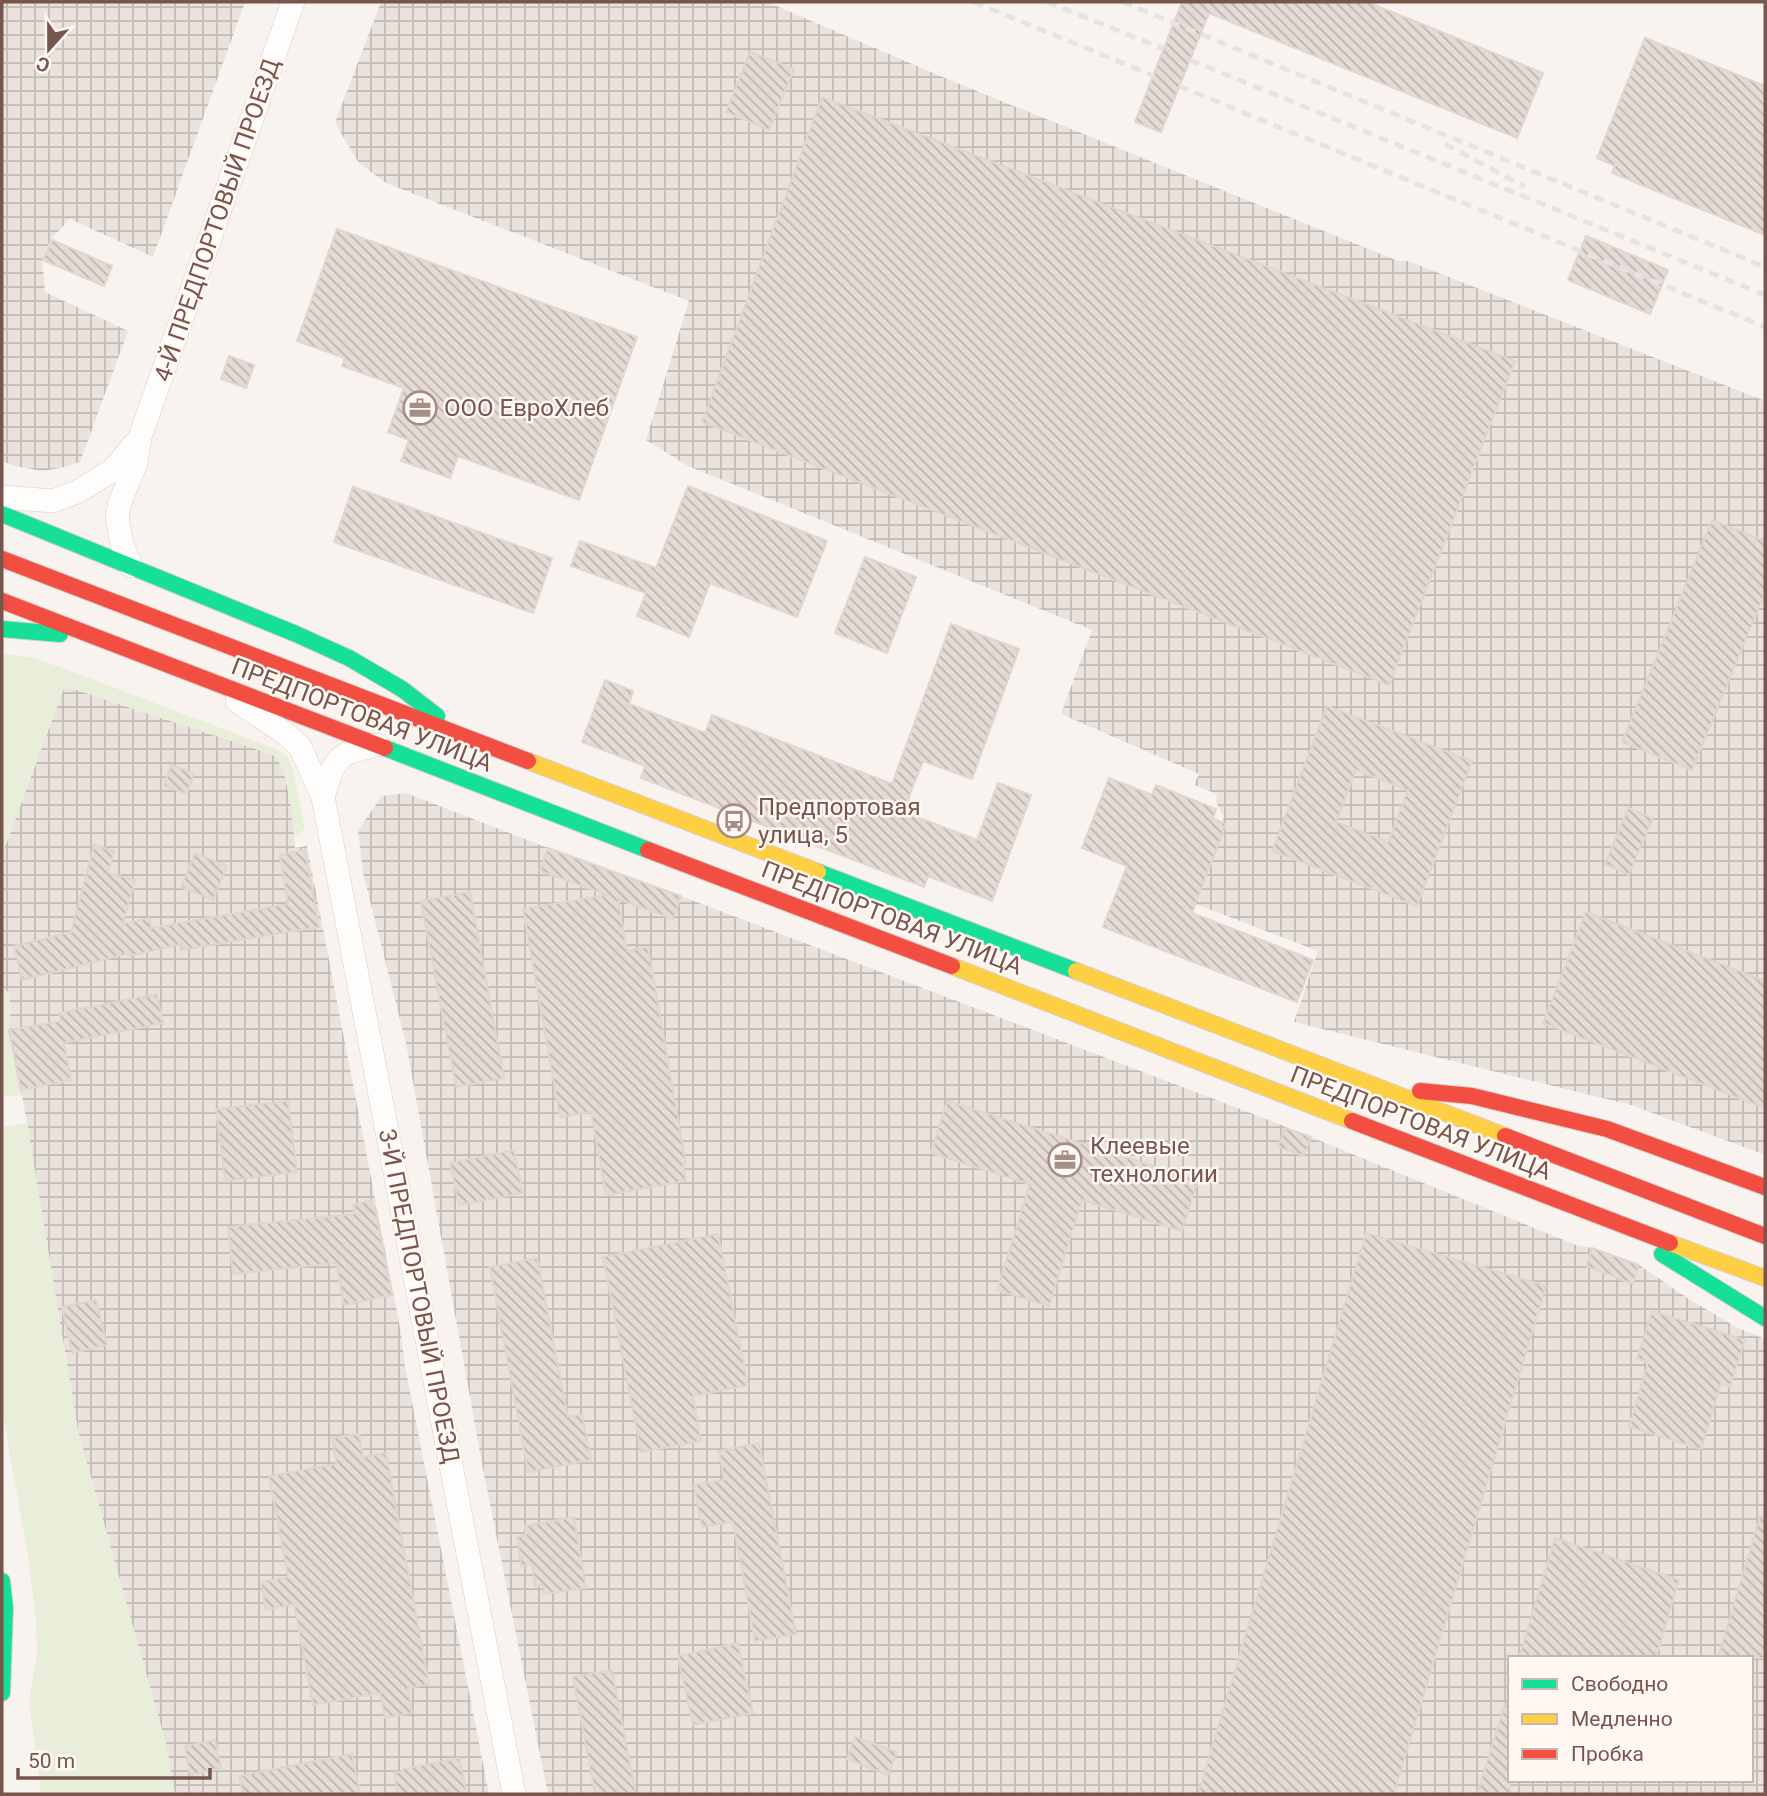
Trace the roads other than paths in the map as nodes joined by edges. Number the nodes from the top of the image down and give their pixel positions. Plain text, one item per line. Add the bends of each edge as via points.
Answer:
1 (293, 2) edge
2 (140, 437) junction
3 (2, 497) edge
4 (2, 514) edge
5 (2, 559) edge
6 (131, 566) junction
7 (2, 601) edge
8 (2, 629) edge
9 (96, 638) junction
10 (202, 678) junction
11 (463, 737) junction
12 (377, 746) junction
13 (323, 797) junction
14 (1388, 1090) junction
15 (1765, 1187) edge
16 (1620, 1225) junction
17 (1765, 1236) edge
18 (1765, 1278) edge
19 (1765, 1318) edge
20 (2, 1581) edge
21 (2, 1693) edge
22 (514, 1794) edge

1 - 2 street, 4-Й ПРЕДПОРТОВЫЙ ПРОЕЗД
2 - 3 street via 113,470 77,492 53,501
2 - 6 street via 117,517
4 - 6 main road
5 - 11 main road, ПРЕДПОРТОВАЯ УЛИЦА
6 - 11 main road via 349,658 402,689
7 - 9 main road, ПРЕДПОРТОВАЯ УЛИЦА
8 - 9 main road
9 - 10 main road, ПРЕДПОРТОВАЯ УЛИЦА
10 - 12 main road, ПРЕДПОРТОВАЯ УЛИЦА
10 - 13 street, 3-Й ПРЕДПОРТОВЫЙ ПРОЕЗД via 300,747
11 - 14 main road, ПРЕДПОРТОВАЯ УЛИЦА
12 - 13 street via 340,757
12 - 16 main road, ПРЕДПОРТОВАЯ УЛИЦА
13 - 22 street, 3-Й ПРЕДПОРТОВЫЙ ПРОЕЗД
14 - 15 main road via 1472,1096 1606,1129
14 - 17 main road, ПРЕДПОРТОВАЯ УЛИЦА
16 - 18 main road, ПРЕДПОРТОВАЯ УЛИЦА
16 - 19 main road
20 - 21 main road

